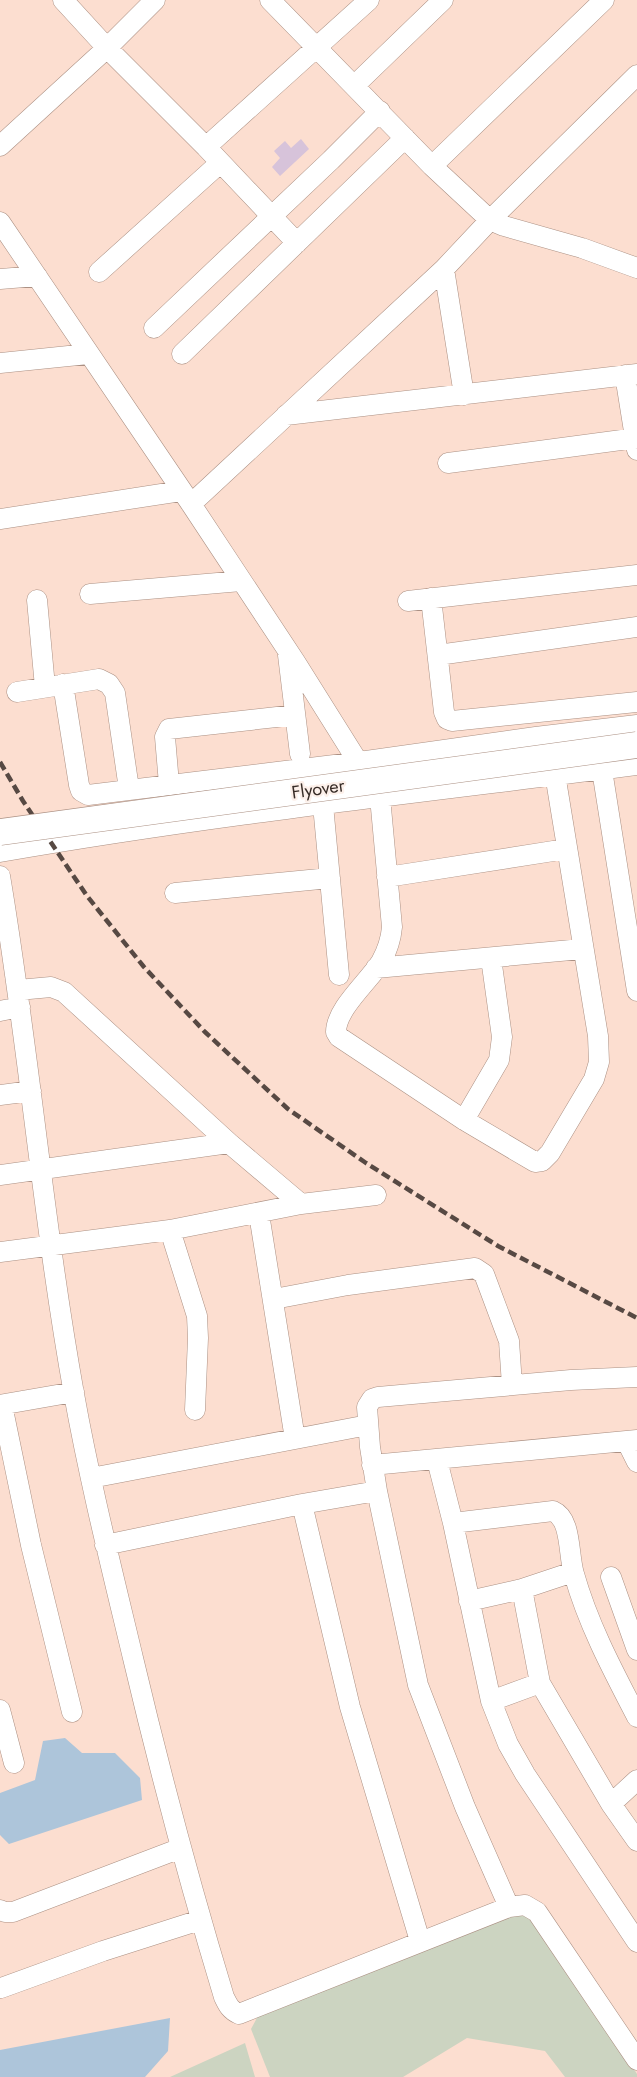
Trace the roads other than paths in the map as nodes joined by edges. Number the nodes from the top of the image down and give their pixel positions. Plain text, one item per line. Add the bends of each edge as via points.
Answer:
1 (63, 0) edge
2 (155, 0) edge
3 (270, 0) edge
4 (369, 0) edge
5 (443, 0) edge
6 (604, 0) edge
7 (107, 48) junction
8 (317, 48) junction
9 (637, 75) edge
10 (355, 85) junction
11 (380, 111) junction
12 (405, 138) junction
13 (0, 146) edge
14 (206, 147) junction
15 (220, 163) junction
16 (432, 166) junction
17 (271, 217) junction
18 (490, 219) junction
19 (0, 222) edge
20 (297, 243) junction
21 (637, 268) edge
22 (444, 269) junction
23 (99, 272) dead end
24 (37, 276) junction
25 (0, 279) edge
26 (154, 328) dead end
27 (88, 354) junction
28 (182, 354) dead end
29 (0, 363) edge
30 (631, 375) edge
31 (464, 395) junction
32 (286, 415) junction
33 (637, 442) edge
34 (448, 463) dead end
35 (186, 498) junction
36 (0, 519) edge
37 (637, 575) edge
38 (241, 581) junction
39 (90, 594) dead end
40 (431, 598) junction
41 (37, 600) dead end
42 (408, 601) dead end
43 (637, 627) edge
44 (287, 650) junction
45 (438, 655) junction
46 (54, 686) junction
47 (17, 692) dead end
48 (637, 702) edge
49 (295, 715) junction
50 (637, 725) edge
51 (637, 745) edge
52 (300, 754) dead end
53 (358, 762) junction
54 (637, 765) edge
55 (602, 770) junction
56 (555, 774) junction
57 (169, 784) junction
58 (129, 789) junction
59 (380, 797) junction
60 (323, 805) junction
61 (0, 832) edge
62 (566, 849) junction
63 (0, 852) edge
64 (0, 876) edge
65 (387, 876) junction
66 (330, 878) junction
67 (176, 893) dead end
68 (5, 939) edge
69 (582, 949) junction
70 (491, 958) junction
71 (376, 968) junction
72 (339, 975) dead end
73 (637, 991) edge
74 (19, 999) junction
75 (0, 1011) edge
76 (31, 1091) junction
77 (0, 1095) edge
78 (464, 1120) junction
79 (230, 1143) junction
80 (41, 1169) junction
81 (0, 1175) edge
82 (376, 1196) dead end
83 (301, 1204) junction
84 (259, 1214) junction
85 (170, 1230) junction
86 (51, 1244) junction
87 (0, 1252) edge
88 (274, 1299) junction
89 (637, 1377) edge
90 (512, 1385) junction
91 (74, 1392) junction
92 (1, 1405) edge
93 (195, 1410) dead end
94 (368, 1425) junction
95 (296, 1439) junction
96 (632, 1441) edge
97 (437, 1460) junction
98 (637, 1462) edge
99 (372, 1466) junction
100 (91, 1478) junction
101 (377, 1491) junction
102 (302, 1504) junction
103 (453, 1523) junction
104 (105, 1545) junction
105 (573, 1572) junction
106 (611, 1577) dead end
107 (522, 1589) junction
108 (469, 1600) junction
109 (637, 1650) edge
110 (540, 1683) junction
111 (491, 1701) junction
112 (0, 1710) edge
113 (72, 1712) dead end
114 (637, 1717) edge
115 (14, 1762) dead end
116 (637, 1780) edge
117 (611, 1804) junction
118 (637, 1841) edge
119 (181, 1848) junction
120 (509, 1907) junction
121 (0, 1910) edge
122 (200, 1920) junction
123 (420, 1941) junction
124 (637, 1942) edge
125 (1, 1988) edge
126 (637, 2060) edge

1 - 7 street
2 - 7 street
3 - 8 street
4 - 8 street
5 - 10 street
6 - 16 street
7 - 13 street
7 - 14 street
8 - 10 street
8 - 14 street
9 - 18 street
10 - 11 street
11 - 12 street
11 - 17 street
12 - 16 street
12 - 20 street
14 - 15 street
15 - 17 street
15 - 23 street
16 - 18 street
17 - 20 street
17 - 26 street
18 - 21 street
18 - 22 street
19 - 24 street
20 - 28 street
22 - 31 street
22 - 32 street
24 - 25 street
24 - 27 street
27 - 29 street
27 - 35 street
30 - 31 street
30 - 33 street
31 - 32 street
32 - 35 street
33 - 34 street
35 - 36 street
35 - 38 street
37 - 40 street
38 - 39 street
38 - 44 street
40 - 42 street
40 - 45 street
41 - 46 street
43 - 45 street
44 - 49 street
44 - 53 street
45 - 48 street via 444,712 452,721
46 - 47 street
46 - 58 street via 81,791 88,795
46 - 58 street via 99,679 113,689
49 - 52 street
49 - 57 street via 169,729 165,737
50 - 53 street
51 - 61 main road, Flyover, bridge
53 - 57 street
53 - 59 street
54 - 55 street
55 - 56 street
55 - 73 street
56 - 59 street
56 - 62 street
57 - 58 street
59 - 60 street
59 - 65 street
60 - 63 street via 101,834
60 - 66 street
62 - 65 street
62 - 69 street
64 - 68 street
65 - 71 street via 391,938
66 - 67 street
66 - 72 street
68 - 74 street
69 - 70 street
69 - 78 street via 599,1062 594,1079 550,1153 535,1162
70 - 71 street
70 - 78 street via 502,1037 499,1060
71 - 78 street via 339,1017 336,1032
74 - 75 street
74 - 76 street
74 - 79 street via 51,987 64,992
76 - 77 street
76 - 80 street
79 - 80 street
79 - 83 street
80 - 81 street
80 - 86 street
82 - 83 street
83 - 84 street
84 - 85 street
84 - 88 street
85 - 86 street
85 - 93 street via 197,1316
86 - 87 street
86 - 91 street
88 - 90 street via 475,1268 484,1274 507,1334
88 - 95 street
89 - 90 street
90 - 94 street via 378,1397 367,1407
91 - 92 street
91 - 100 street
92 - 113 street
94 - 95 street
94 - 99 street
95 - 100 street
96 - 97 street
96 - 98 street
97 - 99 street
97 - 103 street
99 - 101 street
100 - 104 street
101 - 102 street
101 - 120 street via 418,1685
102 - 104 street
102 - 123 street via 350,1707
103 - 105 street via 553,1511 560,1514 565,1524
103 - 108 street
104 - 119 street
105 - 107 street
105 - 114 street via 602,1647
106 - 109 street
107 - 108 street
107 - 110 street
108 - 111 street
110 - 111 street
110 - 117 street
111 - 124 street via 525,1774
112 - 115 street
116 - 117 street
117 - 118 street
119 - 121 street via 13,1912
119 - 122 street
120 - 123 street
120 - 126 street via 525,1905 537,1912
122 - 123 street via 224,1997 232,2011 239,2014
122 - 125 street

